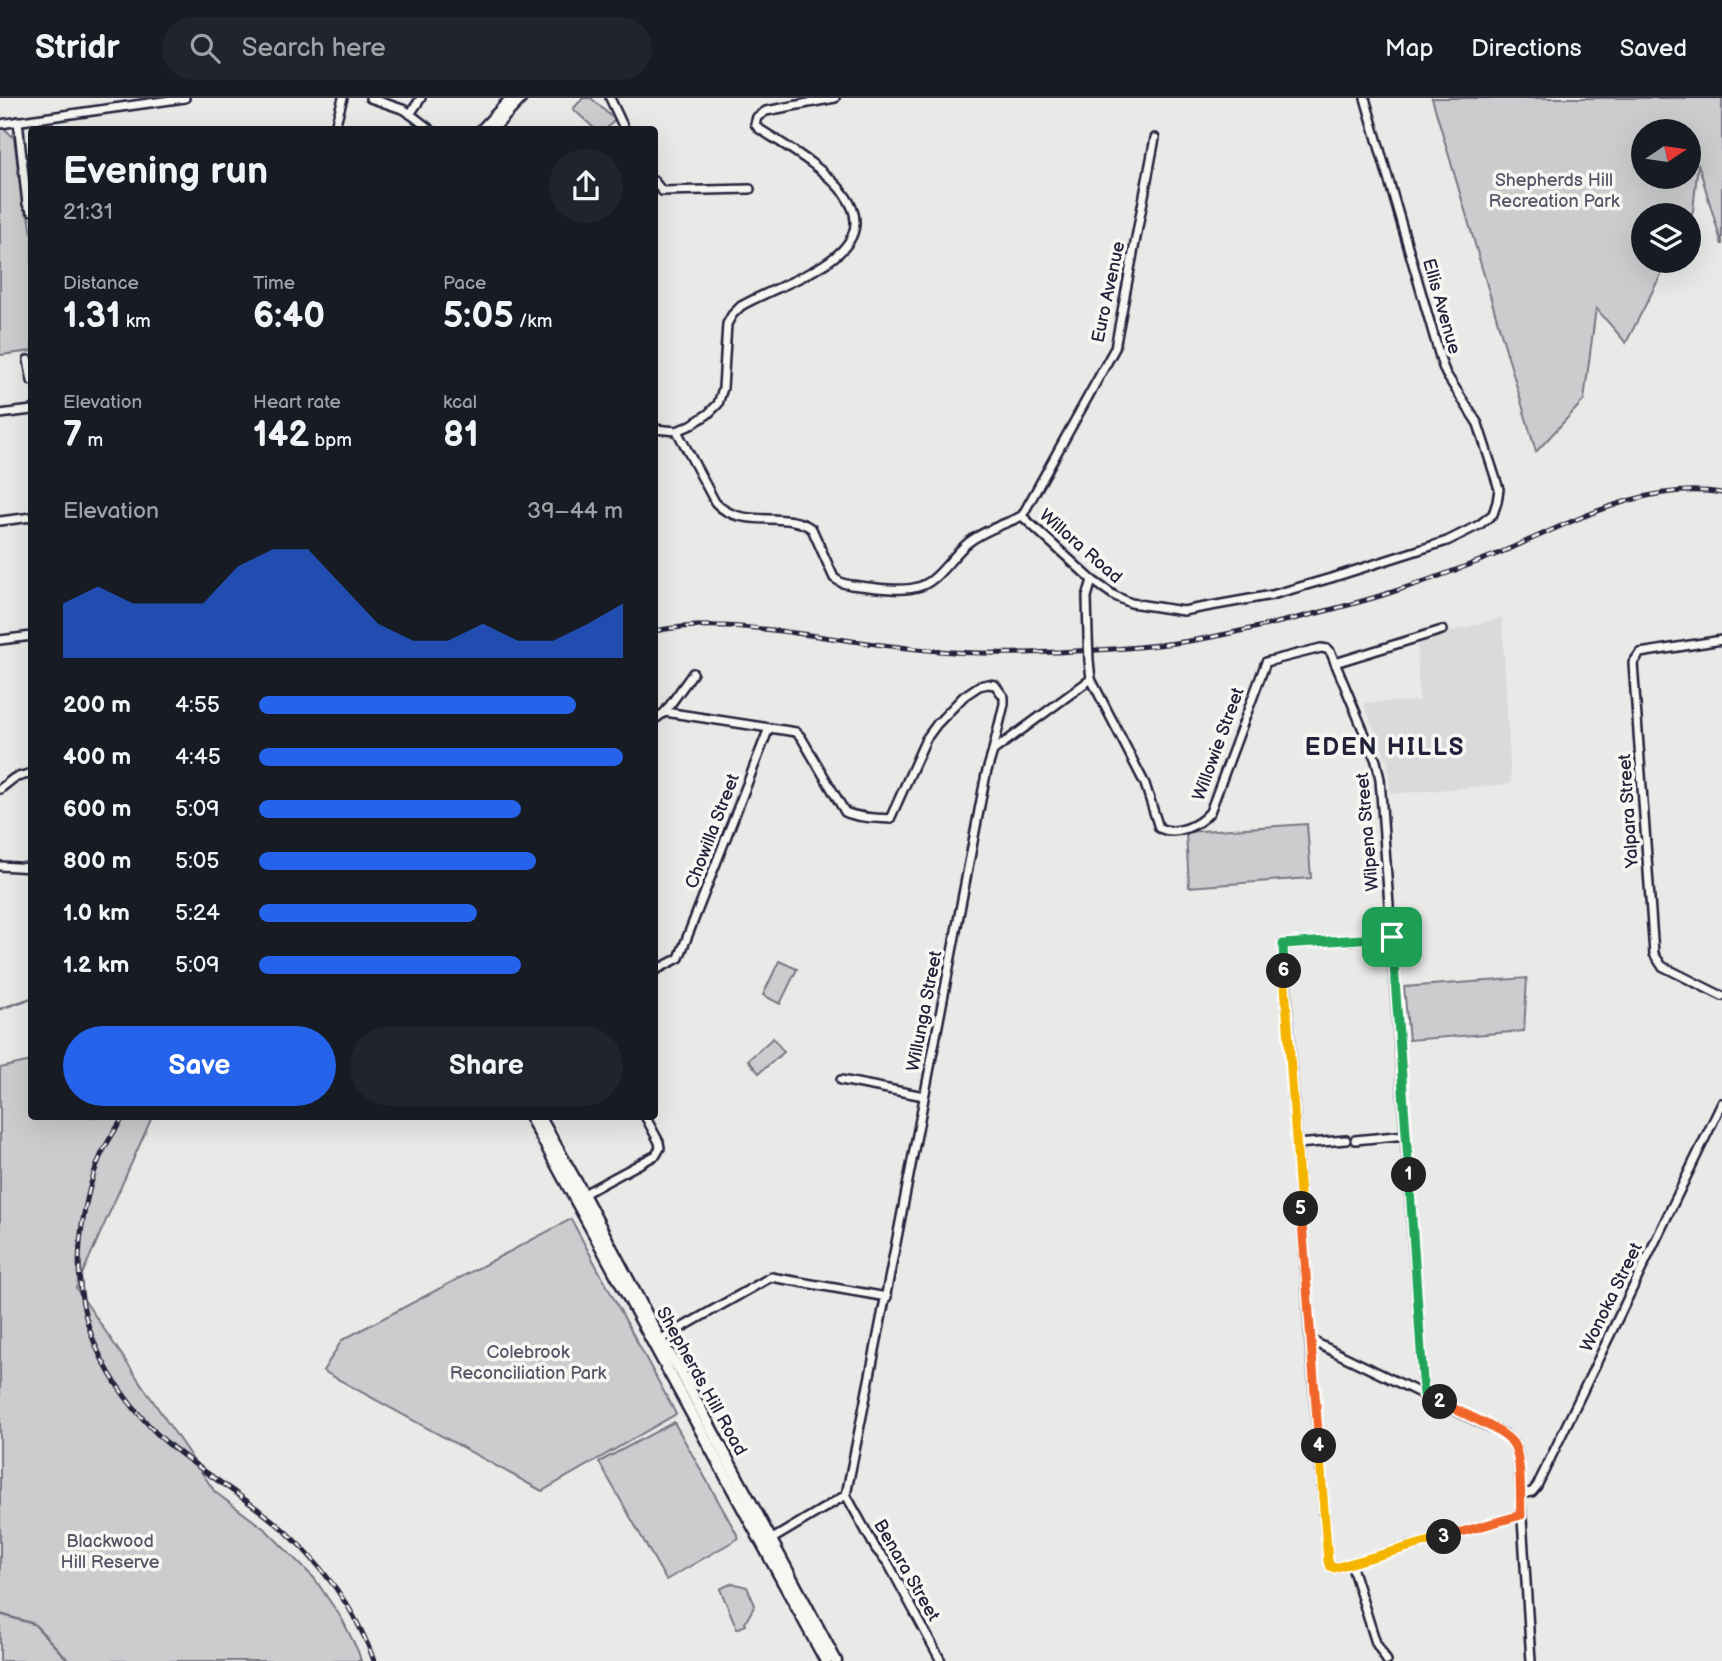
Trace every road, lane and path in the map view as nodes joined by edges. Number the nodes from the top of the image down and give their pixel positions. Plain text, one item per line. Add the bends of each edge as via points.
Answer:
1 (185, 98) edge
2 (343, 98) edge
3 (370, 98) edge
4 (421, 98) edge
5 (512, 98) edge
6 (521, 98) edge
7 (610, 98) edge
8 (835, 98) edge
9 (1365, 98) edge
10 (135, 101) edge
11 (411, 114) junction
12 (18, 121) junction
13 (0, 124) edge
14 (335, 126) edge
15 (426, 126) edge
16 (486, 126) edge
17 (495, 126) edge
18 (623, 126) edge
19 (1155, 138) dead end
20 (658, 186) edge
21 (750, 189) dead end
22 (28, 205) edge
23 (28, 410) edge
24 (0, 414) edge
25 (658, 429) edge
26 (677, 431) junction
27 (1493, 514) joint
28 (1022, 516) junction
29 (28, 518) edge
30 (0, 522) edge
31 (1091, 580) junction
32 (1442, 631) dead end
33 (28, 636) edge
34 (0, 640) edge
35 (1722, 640) edge
36 (1331, 653) joint
37 (1335, 663) junction
38 (693, 673) dead end
39 (1091, 679) junction
40 (665, 712) junction
41 (658, 717) edge
42 (769, 728) junction
43 (993, 751) junction
44 (28, 774) edge
45 (0, 789) edge
46 (0, 866) edge
47 (28, 868) edge
48 (1392, 937) junction
49 (658, 969) edge
50 (1722, 996) edge
51 (841, 1080) dead end
52 (924, 1096) junction
53 (1722, 1103) edge
54 (532, 1120) edge
55 (541, 1120) edge
56 (647, 1120) edge
57 (1406, 1135) junction
58 (1346, 1140) dead end
59 (1355, 1140) dead end
60 (1297, 1144) junction
61 (579, 1196) junction
62 (887, 1297) junction
63 (1310, 1339) junction
64 (657, 1342) junction
65 (1424, 1395) junction
66 (1520, 1494) junction
67 (846, 1495) junction
68 (1521, 1515) junction
69 (767, 1542) junction
70 (1351, 1564) junction
71 (826, 1661) edge
72 (836, 1661) edge
73 (941, 1661) edge
74 (1387, 1661) edge
75 (1531, 1661) edge

1 - 10 street
2 - 14 street
3 - 11 street
4 - 11 street
5 - 16 main road
6 - 17 main road
7 - 18 street
8 - 26 street via 766,111 755,124 828,175 844,192 855,218 850,239 824,265 741,306 732,315 727,324 718,404
9 - 27 street, Ellis Avenue via 1442,364 1483,436 1499,489
10 - 12 street
11 - 15 street
12 - 13 street
12 - 22 street
19 - 28 street, Euro Avenue via 1115,348
20 - 21 street via 662,191
23 - 24 street
25 - 26 street
26 - 28 street, Willora Road via 721,509 754,519 807,525 834,578 842,583 920,587 977,536
27 - 31 street, Willora Road via 1447,541 1284,591 1203,608 1183,611 1131,603
28 - 31 street, Willora Road
29 - 30 street
31 - 39 street, bridge via 1087,597
32 - 37 street
33 - 34 street
35 - 50 street, Yalpara Street via 1640,653 1633,663 1654,954 1662,967
36 - 37 street, Wilpena Street
36 - 39 street, Willowie Street via 1321,648 1266,662 1210,812 1188,828 1168,832 1159,828 1145,784
37 - 48 street, Wilpena Street via 1380,779
38 - 40 street
39 - 43 street
40 - 41 street
40 - 42 street
42 - 43 street, Willunga Street via 796,732 845,812 869,817 890,819 926,739 964,696 988,684 995,685 1004,697
42 - 49 street, Chowilla Street via 679,958
43 - 52 street, Willunga Street
44 - 45 street
46 - 47 street
48 - 57 street, Wilpena Street
48 - 60 street via 1283,944
51 - 52 street
52 - 62 street, Willunga Street
53 - 66 street, Wonoka Street via 1537,1486
54 - 61 main road, Shepherds Hill Road
55 - 61 main road, Shepherds Hill Road
56 - 61 street via 659,1142 656,1154
57 - 59 street
57 - 65 street, Wilpena Street
58 - 60 street
60 - 63 street
61 - 64 main road, Shepherds Hill Road
62 - 64 street via 771,1277
62 - 67 street, Willunga Street
63 - 65 street
63 - 70 street via 1328,1561 1334,1568
64 - 69 main road, Shepherds Hill Road
65 - 66 street via 1504,1434 1513,1443
66 - 68 street
67 - 69 street
67 - 73 street, Benara Street
68 - 70 street
68 - 75 street
69 - 71 main road, Shepherds Hill Road
69 - 72 main road, Shepherds Hill Road
70 - 74 street via 1376,1643

